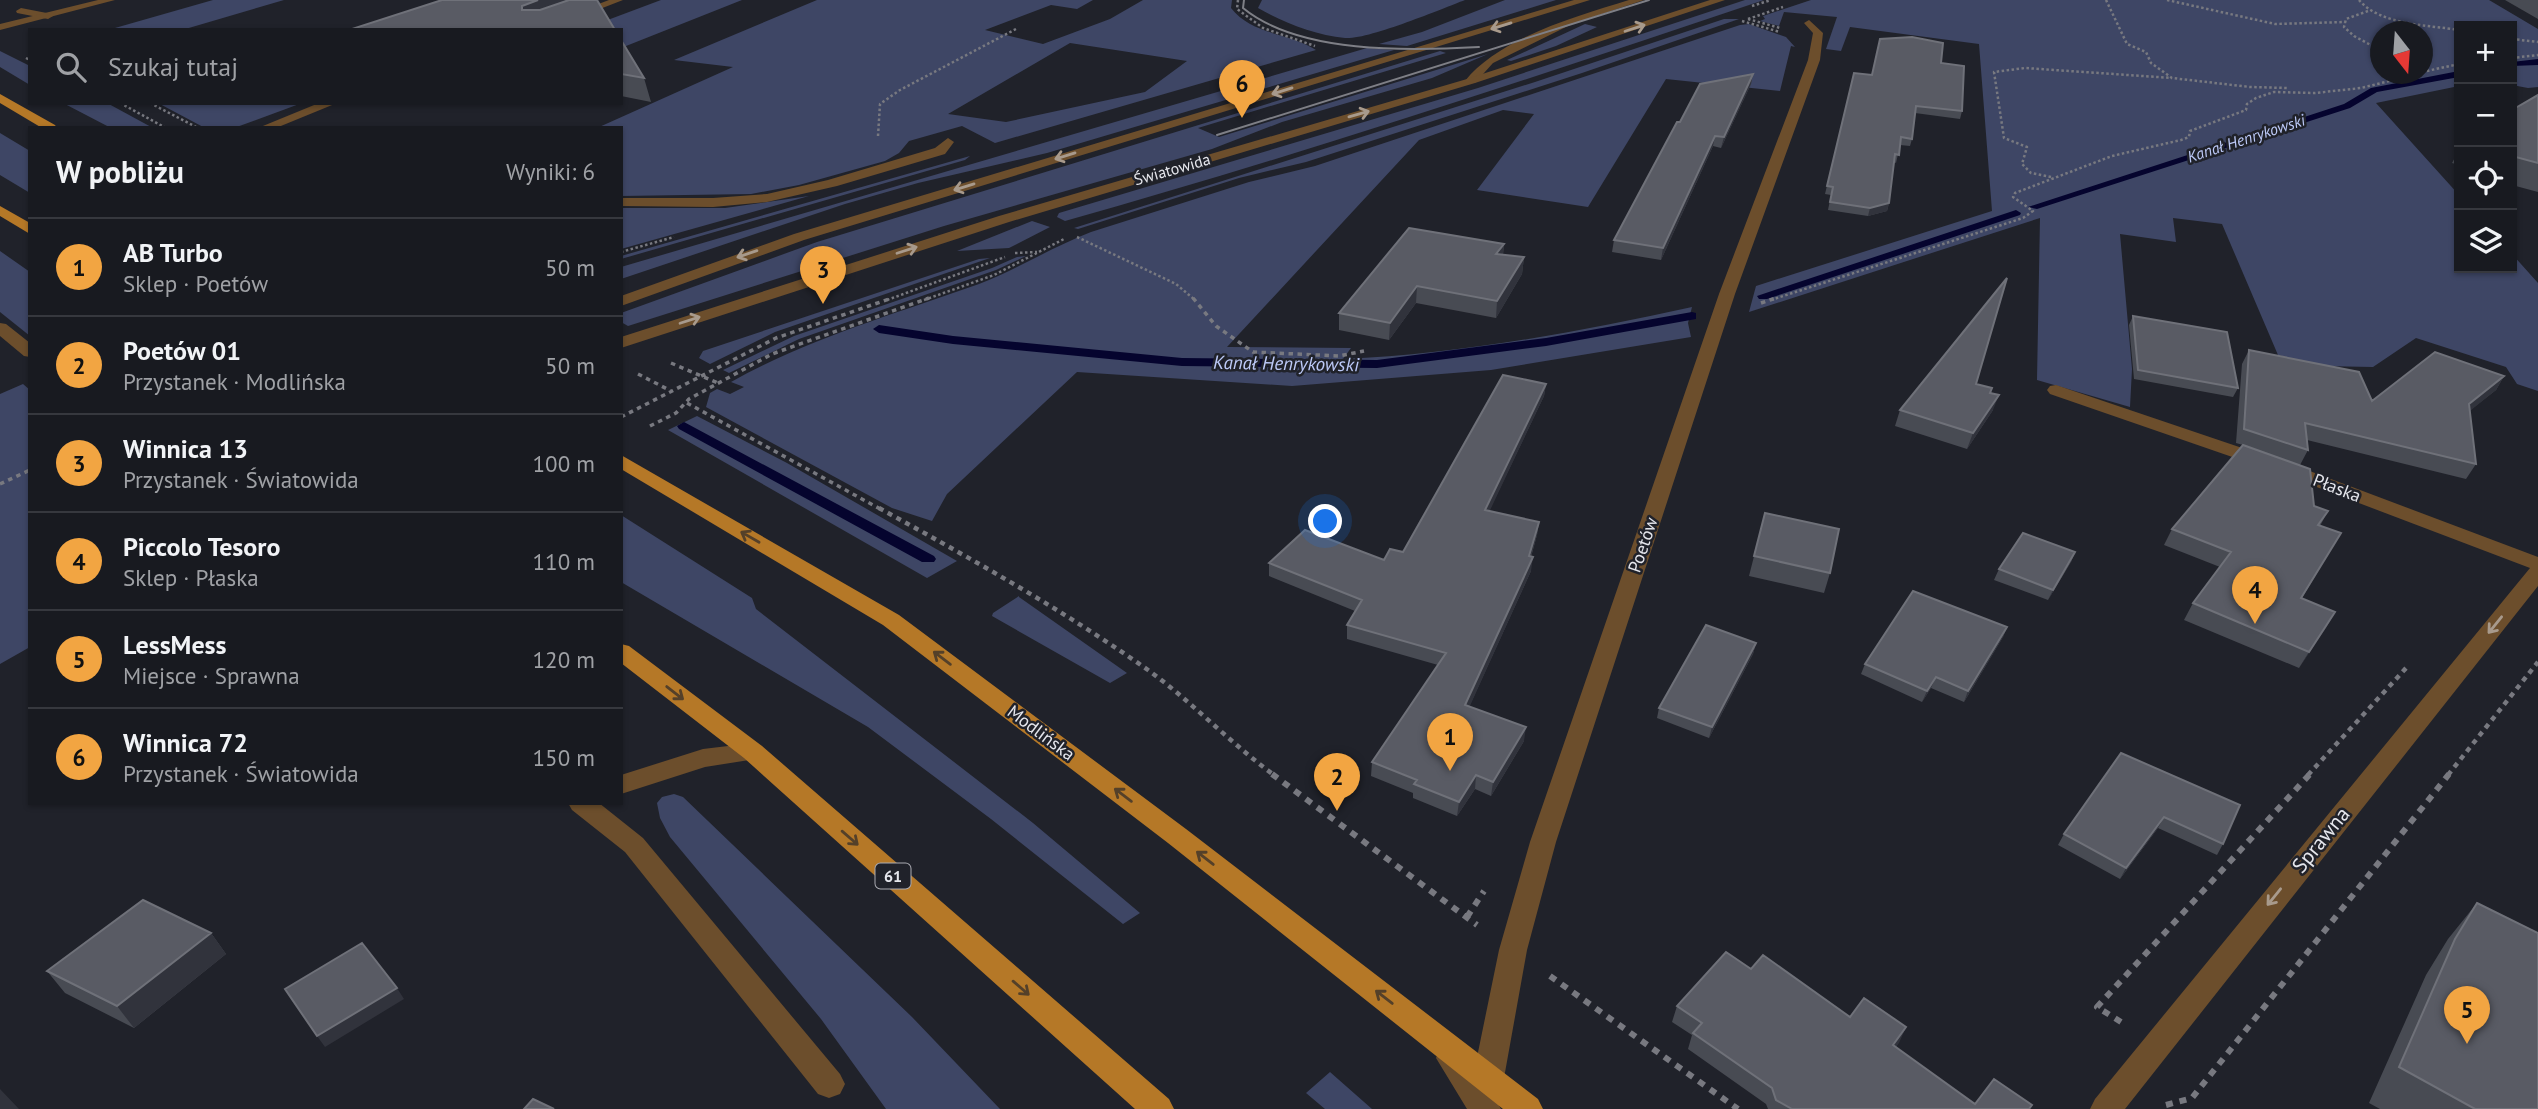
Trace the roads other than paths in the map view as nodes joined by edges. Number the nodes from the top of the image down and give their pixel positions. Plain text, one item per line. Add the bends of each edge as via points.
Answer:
1 (110, 0) edge
2 (618, 0) edge
3 (1586, 0) edge
4 (1639, 0) edge
5 (1720, 0) edge
6 (21, 11) dead end
7 (48, 16) junction
8 (1809, 23) dead end
9 (0, 27) edge
10 (541, 28) edge
11 (1471, 81) junction
12 (0, 98) edge
13 (326, 105) edge
14 (48, 126) edge
15 (269, 126) edge
16 (948, 142) dead end
17 (623, 202) edge
18 (0, 210) edge
19 (28, 229) edge
20 (623, 300) edge
21 (0, 328) edge
22 (623, 342) edge
23 (28, 350) edge
24 (2056, 390) dead end
25 (623, 462) edge
26 (2538, 565) edge
27 (2538, 572) edge
28 (623, 653) edge
29 (753, 752) junction
30 (623, 784) edge
31 (584, 805) edge
32 (1438, 1040) junction
33 (1488, 1078) junction
34 (829, 1084) dead end
35 (1158, 1109) edge
36 (1485, 1109) edge
37 (1527, 1109) edge
38 (2106, 1109) edge

1 - 7 street
2 - 10 street
3 -> 20 street via 799,237
4 - 11 street via 1568,22 1489,61
11 -> 5 street, Światowida
6 - 7 street
7 - 9 street
8 - 33 street, Poetów via 1818,33 1816,50 1720,315 1543,842 1513,950
22 -> 11 street, Światowida via 1004,219
12 - 14 main road
13 - 15 street
16 - 17 street via 940,151 767,198
18 - 19 main road
21 - 23 street
24 - 26 street, Płaska via 2300,474
32 -> 25 main road, Modlińska via 891,620
27 -> 38 street, Sprawna
28 -> 29 main road, 61
29 - 30 street via 703,758
29 -> 35 main road, 61
31 - 34 street via 634,845
32 - 33 main road, Modlińska
32 - 36 street, Modlińska
33 - 37 main road, Modlińska

